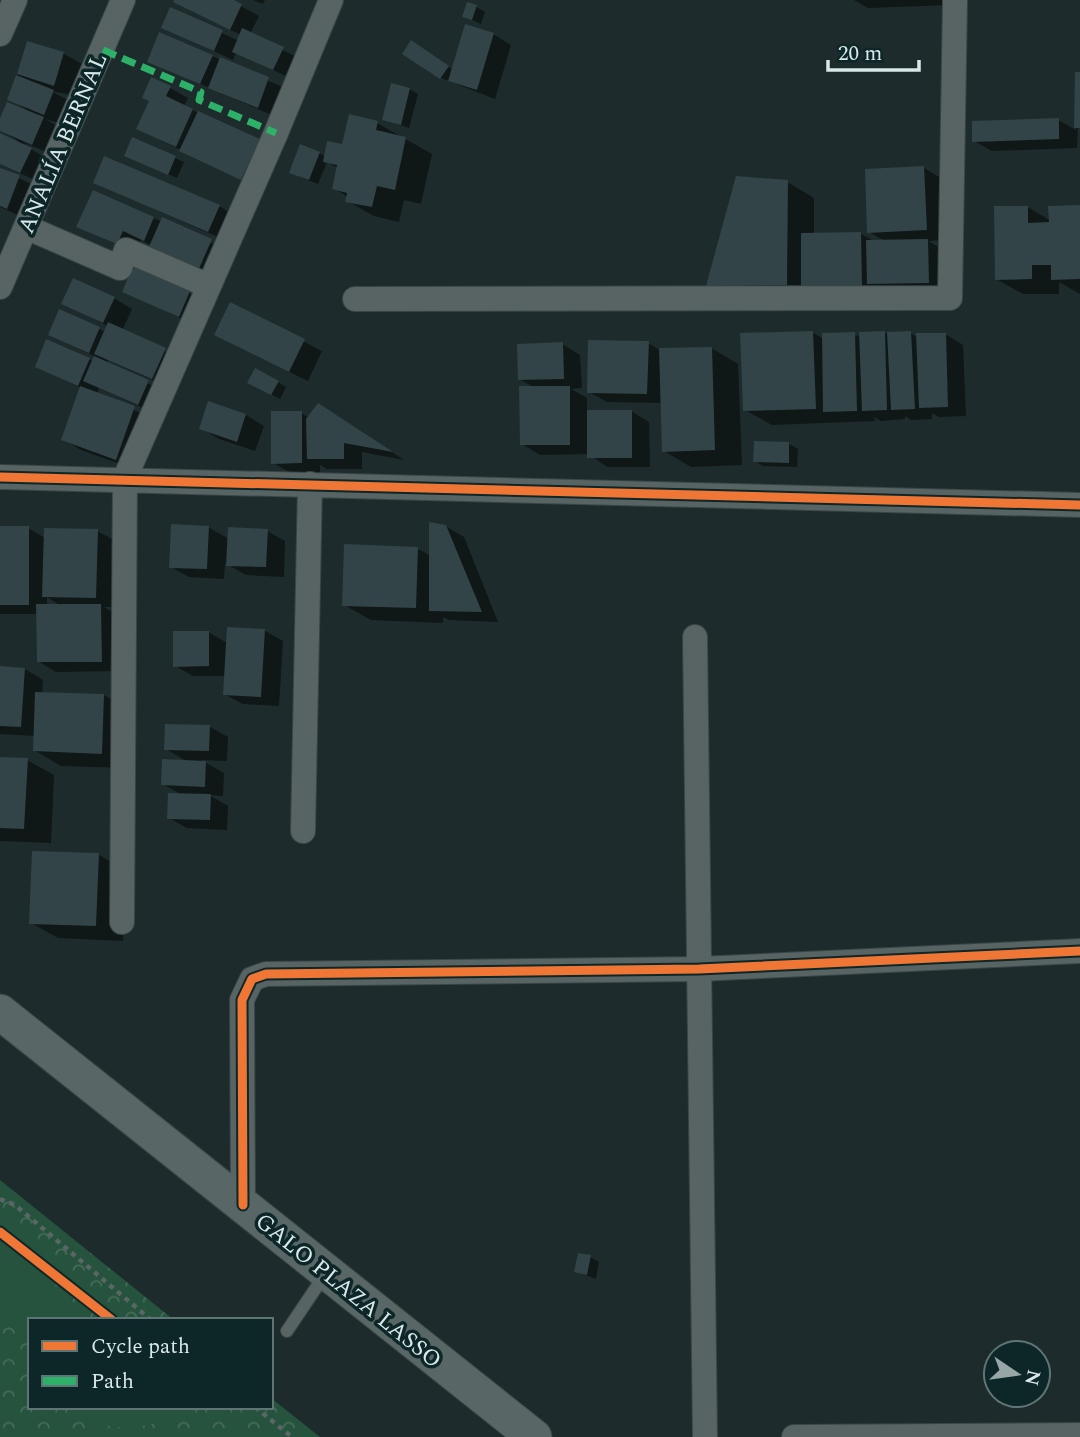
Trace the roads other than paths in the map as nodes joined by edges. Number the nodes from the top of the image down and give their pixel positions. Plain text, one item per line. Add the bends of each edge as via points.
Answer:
1 (15, 0) edge
2 (123, 0) edge
3 (331, 0) edge
4 (955, 0) edge
5 (0, 34) edge
6 (26, 227) junction
7 (209, 286) junction
8 (0, 287) edge
9 (355, 299) dead end
10 (0, 477) edge
11 (125, 478) junction
12 (310, 484) junction
13 (1080, 505) edge
14 (695, 637) dead end
15 (303, 831) dead end
16 (122, 922) dead end
17 (1080, 951) edge
18 (699, 969) junction
19 (0, 1012) edge
20 (243, 1205) junction
21 (326, 1272) junction
22 (287, 1331) dead end
23 (1080, 1435) edge
24 (534, 1437) edge
25 (705, 1437) edge
26 (794, 1437) edge

1 - 5 street
2 - 6 street, ANALÍA BERNAL
3 - 7 street
4 - 9 street via 950,298
6 - 7 street via 120,268 126,250
6 - 8 street, ANALÍA BERNAL
7 - 11 street
10 - 11 street
11 - 12 street
11 - 16 street
12 - 13 street
12 - 15 street
14 - 18 street
17 - 18 street
18 - 20 street via 266,974 252,979 242,1000
18 - 25 street
19 - 20 street, GALO PLAZA LASSO
20 - 21 street, GALO PLAZA LASSO
21 - 22 lane
21 - 24 street, GALO PLAZA LASSO
23 - 26 street

